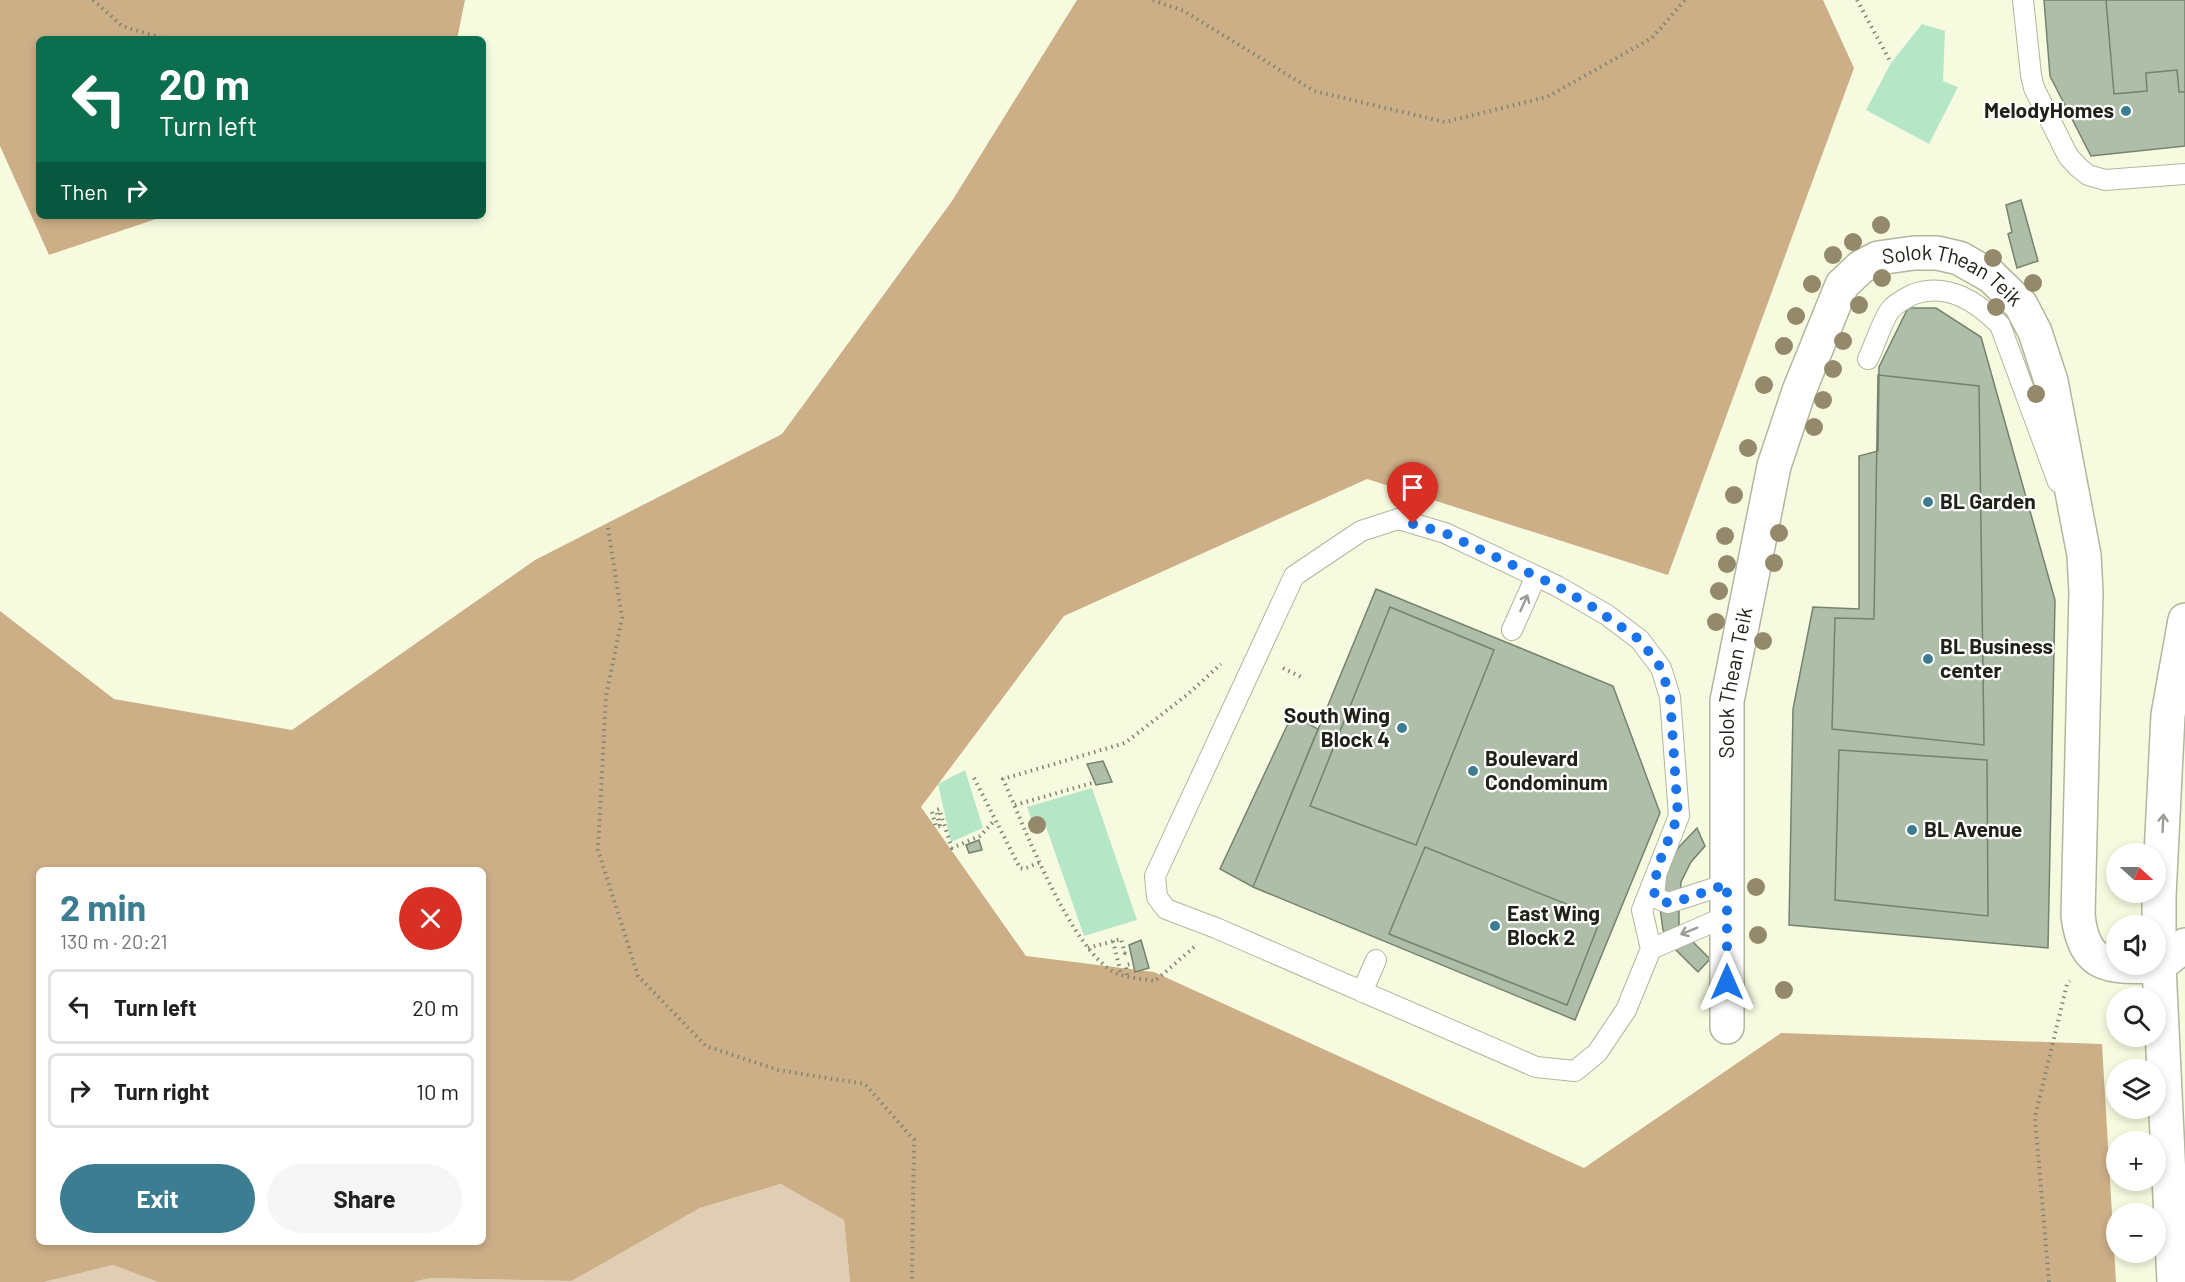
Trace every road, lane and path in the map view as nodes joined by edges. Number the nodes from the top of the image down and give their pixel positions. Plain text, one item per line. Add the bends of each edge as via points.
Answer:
1 (93, 0) edge
2 (1153, 0) edge
3 (1685, 0) edge
4 (1857, 0) edge
5 (2023, 0) edge
6 (155, 36) edge
7 (1891, 63) dead end
8 (2185, 174) edge
9 (1868, 359) dead end
10 (608, 528) dead end
11 (2084, 555) junction
12 (1536, 576) junction
13 (2185, 620) edge
14 (1512, 630) dead end
15 (1251, 668) junction
16 (974, 778) dead end
17 (1092, 783) dead end
18 (1014, 805) junction
19 (932, 812) dead end
20 (995, 820) junction
21 (1040, 862) junction
22 (1657, 868) junction
23 (1727, 900) junction
24 (1216, 928) junction
25 (1113, 941) junction
26 (2185, 945) edge
27 (1088, 948) junction
28 (1651, 949) junction
29 (1130, 951) dead end
30 (2091, 954) junction
31 (1376, 960) dead end
32 (1133, 963) dead end
33 (2172, 973) edge
34 (1121, 974) junction
35 (1127, 975) junction
36 (1362, 992) junction
37 (1727, 1027) dead end
38 (912, 1282) edge
39 (2049, 1282) edge
40 (2174, 1282) edge

1 - 6 path via 122,26
2 - 3 path via 1184,11 1314,91 1444,122 1547,97 1652,38
4 - 7 path
5 - 8 lane via 2034,88 2068,156 2078,167 2105,180
9 - 11 lane via 1890,310 1904,298 1923,291 1945,290 1985,310 2001,325
10 - 38 path via 622,618 606,696 598,850 638,976 706,1046 778,1070 865,1084 914,1140
11 - 23 street, Solok Thean Teik via 2051,381 2035,332 2021,306 1991,276 1959,258 1914,252 1878,258 1861,267 1842,285 1774,466 1727,701
11 - 30 street, Solok Thean Teik via 2078,915 2080,934
14 -> 12 lane
12 - 15 lane via 1445,533 1398,519 1388,522 1361,531 1294,576
12 - 22 lane via 1607,615 1640,640 1661,668 1670,697 1678,816
33 -> 13 street via 2159,896 2168,715
15 - 18 path via 1222,663 1125,743 1003,779
15 - 24 lane via 1155,876 1157,897 1166,909
16 - 20 path
17 - 18 path
18 - 21 path
19 - 20 path via 936,827 940,826 936,810 939,809 952,848 980,836
20 - 21 path via 1020,868
21 - 27 path via 1065,914
22 - 23 lane via 1654,897 1668,903
22 - 28 lane via 1642,910
23 -> 28 lane
23 - 37 street, Solok Thean Teik
24 - 35 path via 1155,981
24 - 36 lane
25 - 27 path
25 - 29 path via 1121,939 1125,953
25 - 34 path
26 - 33 street
27 - 34 path
28 - 36 lane via 1626,1010 1597,1053 1575,1071 1536,1067
30 - 33 street via 2121,967
30 - 39 path via 2067,984 2035,1117
31 - 36 lane
32 - 35 path via 1126,965
33 - 40 street
34 - 35 path

